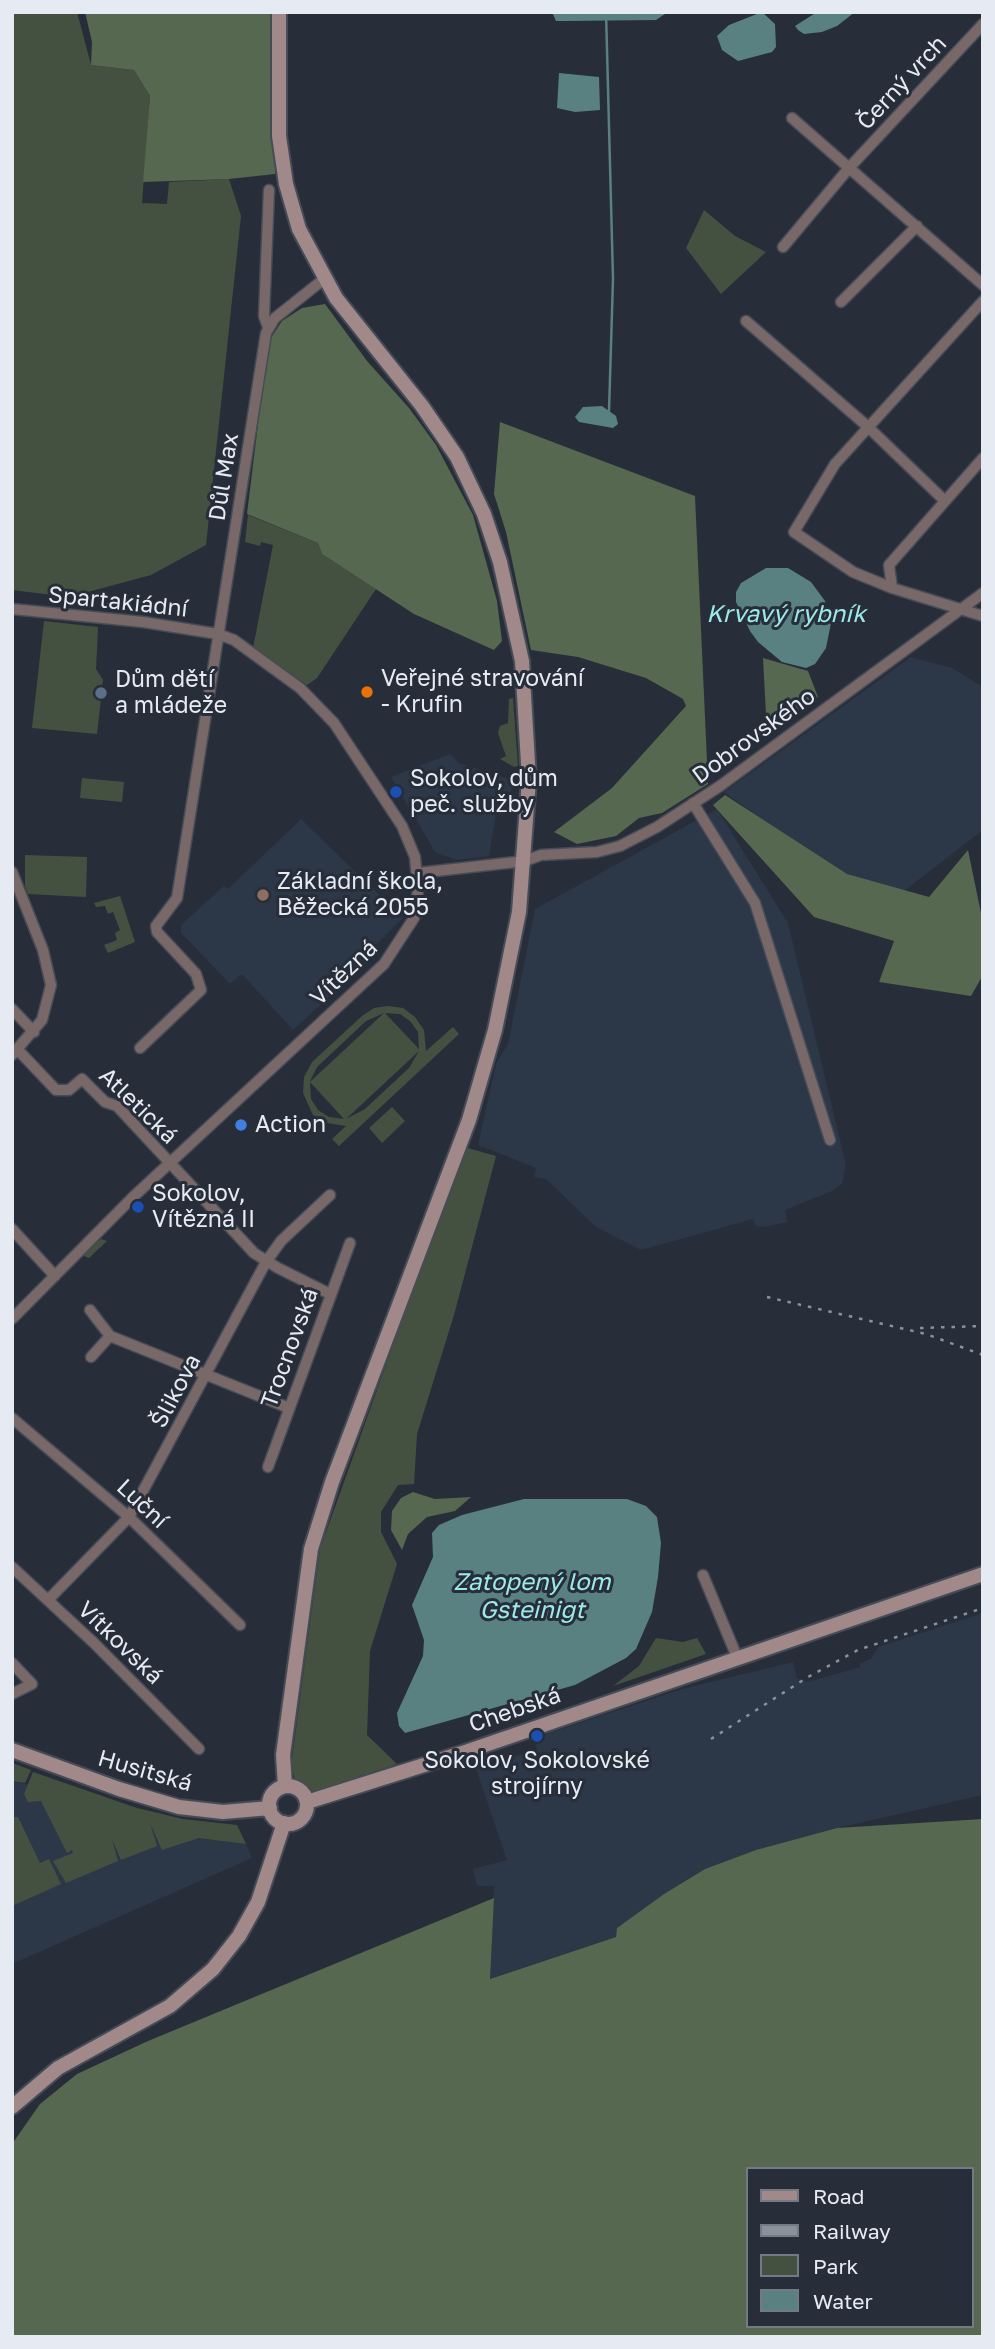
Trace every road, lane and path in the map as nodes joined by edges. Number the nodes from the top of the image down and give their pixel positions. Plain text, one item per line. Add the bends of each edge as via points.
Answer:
1 (279, 12) edge
2 (983, 24) edge
3 (792, 118) dead end
4 (849, 168) junction
5 (269, 190) dead end
6 (917, 226) junction
7 (783, 247) dead end
8 (324, 279) junction
9 (983, 285) edge
10 (983, 301) edge
11 (841, 302) dead end
12 (746, 321) dead end
13 (268, 327) junction
14 (867, 426) junction
15 (983, 458) edge
16 (945, 501) junction
17 (891, 588) junction
18 (983, 593) edge
19 (12, 609) edge
20 (959, 611) junction
21 (983, 616) edge
22 (218, 634) junction
23 (693, 803) junction
24 (525, 861) junction
25 (12, 872) edge
26 (418, 873) junction
27 (12, 1009) edge
28 (34, 1032) junction
29 (140, 1048) dead end
30 (15, 1053) edge
31 (830, 1140) dead end
32 (170, 1164) junction
33 (330, 1195) dead end
34 (12, 1229) edge
35 (350, 1243) dead end
36 (266, 1262) junction
37 (55, 1276) junction
38 (330, 1294) junction
39 (90, 1311) dead end
40 (12, 1319) edge
41 (110, 1336) junction
42 (91, 1357) dead end
43 (206, 1376) junction
44 (289, 1408) junction
45 (12, 1418) edge
46 (268, 1466) dead end
47 (129, 1517) junction
48 (12, 1567) edge
49 (983, 1574) edge
50 (703, 1575) dead end
51 (48, 1600) junction
52 (240, 1625) dead end
53 (737, 1657) junction
54 (12, 1663) edge
55 (12, 1693) edge
56 (199, 1749) dead end
57 (12, 1750) edge
58 (285, 1786) junction
59 (307, 1802) junction
60 (270, 1808) junction
61 (285, 1823) junction
62 (12, 2107) edge

1 - 8 main road via 279,136 286,184 299,229
2 - 4 street, Černý vrch
3 - 4 street
4 - 6 street
4 - 7 street, Černý vrch
5 - 13 street, Důl Max via 264,316
6 - 9 street
6 - 11 street
8 - 13 street
8 - 24 main road via 452,448 492,535 522,661 529,780
10 - 14 street
12 - 14 street
13 - 22 street, Důl Max
14 - 16 street
14 - 17 street via 835,464 794,531 853,572
15 - 16 street
16 - 17 street via 889,565
17 - 20 street
18 - 20 street, Dobrovského
19 - 22 street, Spartakiádní
20 - 21 street
20 - 23 street, Dobrovského
22 - 26 street, Vítězná via 234,640 300,688 334,723 402,826
22 - 29 street via 177,898 156,926 196,974 201,990
23 - 24 street, Dobrovského via 620,846
23 - 31 street via 755,903
24 - 26 street, Dobrovského
24 - 58 main road via 505,992 469,1120 311,1549 283,1755
25 - 28 street, Atletická via 50,976 48,1007
26 - 32 street, Vítězná via 414,918 384,964
27 - 28 street
28 - 30 street, Atletická
30 - 32 street, Atletická via 60,1092 82,1079 105,1102 117,1106
32 - 36 street
32 - 37 street, Vítězná
33 - 36 street, Šlikova via 281,1241
34 - 37 street
35 - 38 street, Trocnovská
36 - 38 street
36 - 43 street, Šlikova
37 - 40 street, Vítězná
38 - 44 street, Trocnovská
39 - 41 street
41 - 42 street
41 - 43 street
43 - 44 street
43 - 47 street, Šlikova
44 - 46 street, Trocnovská
45 - 47 street, Luční
47 - 51 street, Šlikova
47 - 52 street, Luční
48 - 51 street, Vítkovská
49 - 53 main road, Chebská
50 - 53 street
51 - 56 street, Vítkovská
53 - 59 main road, Chebská
54 - 55 street via 32,1685
57 - 60 main road, Husitská via 179,1807 223,1812
58 - 59 main road via 299,1790
58 - 60 main road via 273,1794
59 - 61 main road via 303,1817
60 - 61 main road via 276,1819
61 - 62 main road via 258,1902 213,1969 170,2006 58,2068

